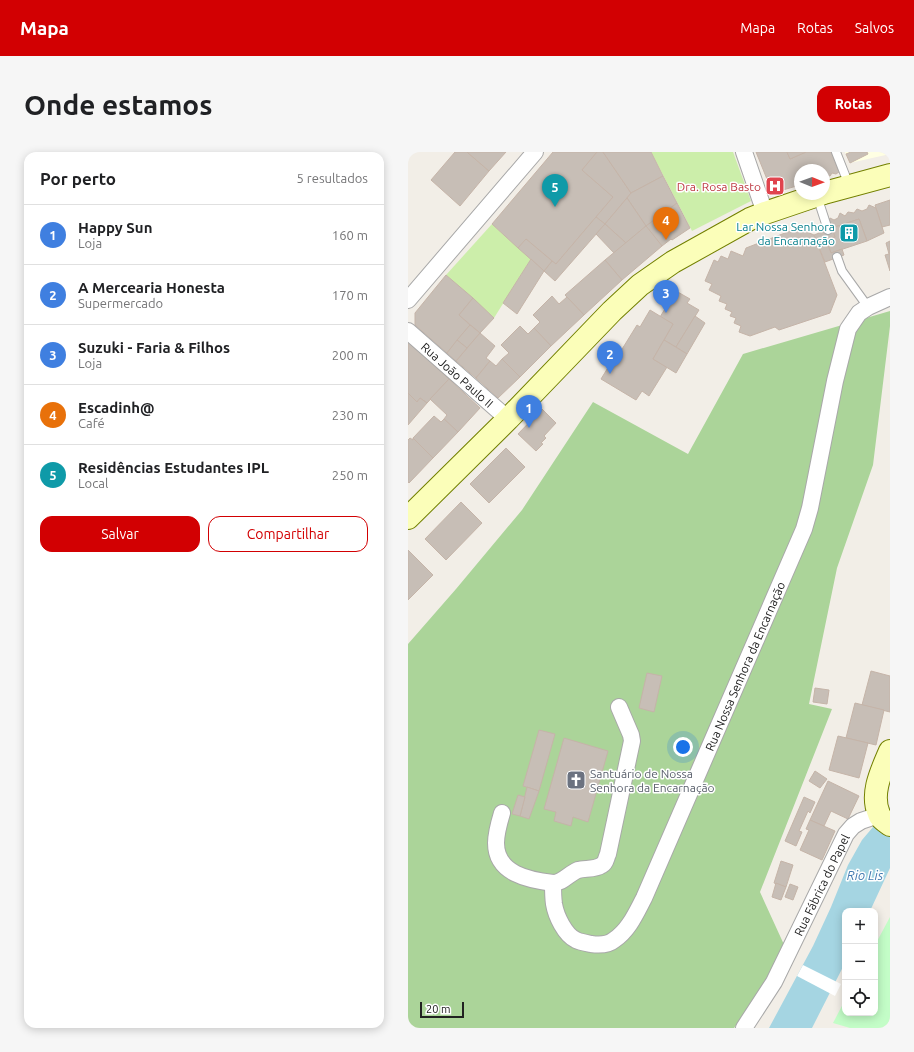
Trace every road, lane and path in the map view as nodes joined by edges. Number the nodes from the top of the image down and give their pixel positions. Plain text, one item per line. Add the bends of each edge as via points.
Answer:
1 (534, 152) edge
2 (744, 152) edge
3 (836, 152) edge
4 (890, 175) edge
5 (849, 185) junction
6 (830, 191) edge
7 (802, 200) edge
8 (822, 200) edge
9 (765, 212) junction
10 (828, 230) dead end
11 (837, 257) dead end
12 (890, 297) edge
13 (408, 300) edge
14 (868, 307) junction
15 (408, 331) edge
16 (508, 418) junction
17 (408, 518) edge
18 (619, 707) dead end
19 (890, 751) edge
20 (502, 813) dead end
21 (884, 820) edge
22 (553, 883) junction
23 (744, 1028) edge

1 - 13 street
2 - 9 street
3 - 5 lane
4 - 5 main road
5 - 6 main road
7 - 9 main road
8 - 10 lane
9 - 16 main road via 673,262 640,285
11 - 14 lane via 842,271
12 - 14 street, Rua Nossa Senhora da Encarnação
14 - 22 street, Rua Nossa Senhora da Encarnação via 859,313 848,329 804,529 644,898 626,929 614,941 602,945 588,944 574,939 563,927 554,904
15 - 16 street, Rua João Paulo II
16 - 17 main road
18 - 22 street via 632,741 605,862 601,866 577,871 562,881
19 - 21 main road, Rua Fábrica do Papel via 876,792
20 - 22 street via 496,843 502,864 522,877
21 - 23 street, Rua Fábrica do Papel via 861,821 846,834 774,982

